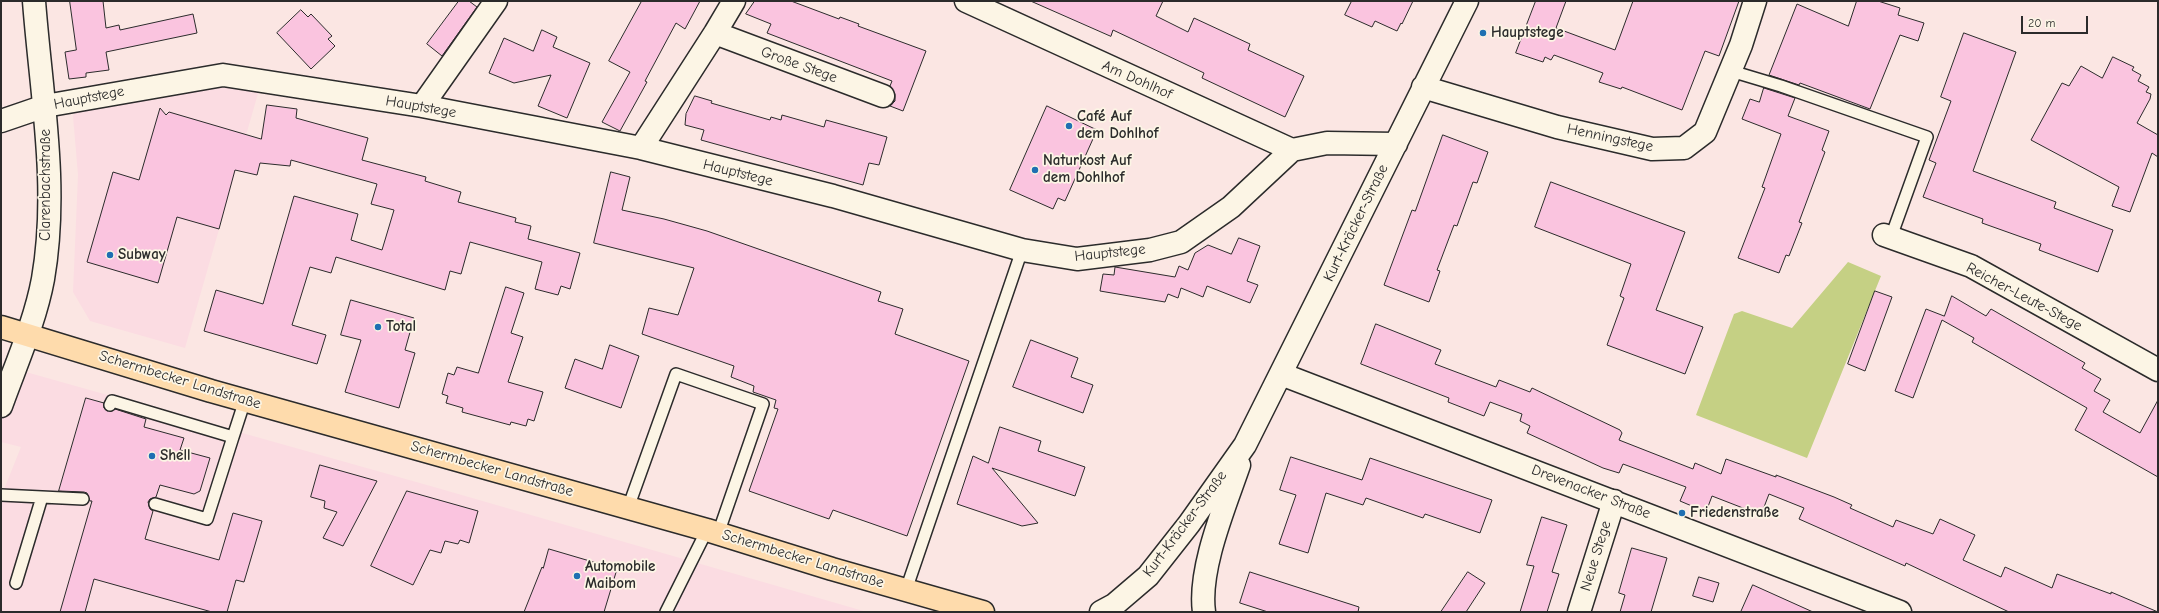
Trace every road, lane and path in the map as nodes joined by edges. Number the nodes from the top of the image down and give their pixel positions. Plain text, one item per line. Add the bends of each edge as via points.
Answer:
1 (34, 1) edge
2 (496, 1) edge
3 (734, 1) edge
4 (1467, 1) edge
5 (1755, 1) edge
6 (974, 6) edge
7 (715, 33) junction
8 (1730, 71) junction
9 (1423, 87) junction
10 (883, 96) dead end
11 (45, 106) junction
12 (422, 106) junction
13 (1, 121) edge
14 (1396, 144) junction
15 (641, 148) junction
16 (1292, 150) junction
17 (1887, 236) joint
18 (1022, 250) junction
19 (1, 327) edge
20 (28, 334) junction
21 (2158, 370) edge
22 (1281, 374) junction
23 (245, 400) junction
24 (110, 405) dead end
25 (1, 406) edge
26 (233, 436) junction
27 (1245, 445) junction
28 (1, 495) edge
29 (42, 497) junction
30 (83, 499) dead end
31 (1614, 501) junction
32 (155, 504) dead end
33 (628, 508) junction
34 (712, 532) junction
35 (16, 583) dead end
36 (906, 590) junction
37 (934, 606) edge
38 (666, 612) edge
39 (983, 612) edge
40 (1101, 612) edge
41 (1204, 612) edge
42 (1579, 612) edge
43 (1900, 612) edge

1 - 11 street, Clarenbachstraße
2 - 12 street
3 - 7 street
4 - 9 street, Kurt-Kräcker-Straße
5 - 8 street, Henningstege
6 - 16 street, Am Dohlhof
7 - 10 street, Große Stege
7 - 15 street
8 - 9 street, Henningstege via 1705,132 1684,148 1652,149 1557,127
8 - 17 lane via 1927,137
9 - 14 street, Kurt-Kräcker-Straße
11 - 12 street, Hauptstege via 223,75
11 - 13 street, Clarenbachstraße
11 - 20 street, Clarenbachstraße via 48,216 43,279
12 - 15 street, Hauptstege
14 - 16 street via 1327,143
14 - 22 street, Kurt-Kräcker-Straße
15 - 18 street, Hauptstege via 833,196
16 - 18 street, Hauptstege via 1231,207 1180,242 1150,250 1077,259
17 - 21 street, Reicher-Leute-Stege via 1970,266
18 - 36 lane
19 - 20 main road, Schermbecker Landstraße
20 - 23 main road, Schermbecker Landstraße
20 - 25 street, Clarenbachstraße
22 - 27 street, Kurt-Kräcker-Straße
22 - 31 street, Drevenacker Straße
23 - 26 lane
23 - 33 main road, Schermbecker Landstraße
24 - 26 lane via 112,401
26 - 32 lane via 207,519
27 - 40 street, Kurt-Kräcker-Straße via 1189,524 1148,576 1114,605
27 - 41 street, Kurt-Kräcker-Straße via 1202,588
28 - 29 lane
29 - 30 lane
29 - 35 lane
31 - 42 street, Neue Stege
31 - 43 street, Drevenacker Straße
33 - 34 main road, Schermbecker Landstraße
33 - 34 lane via 676,374 762,404
34 - 36 main road, Schermbecker Landstraße
34 - 38 lane
36 - 37 main road, Schermbecker Landstraße
37 - 39 main road, Schermbecker Landstraße

